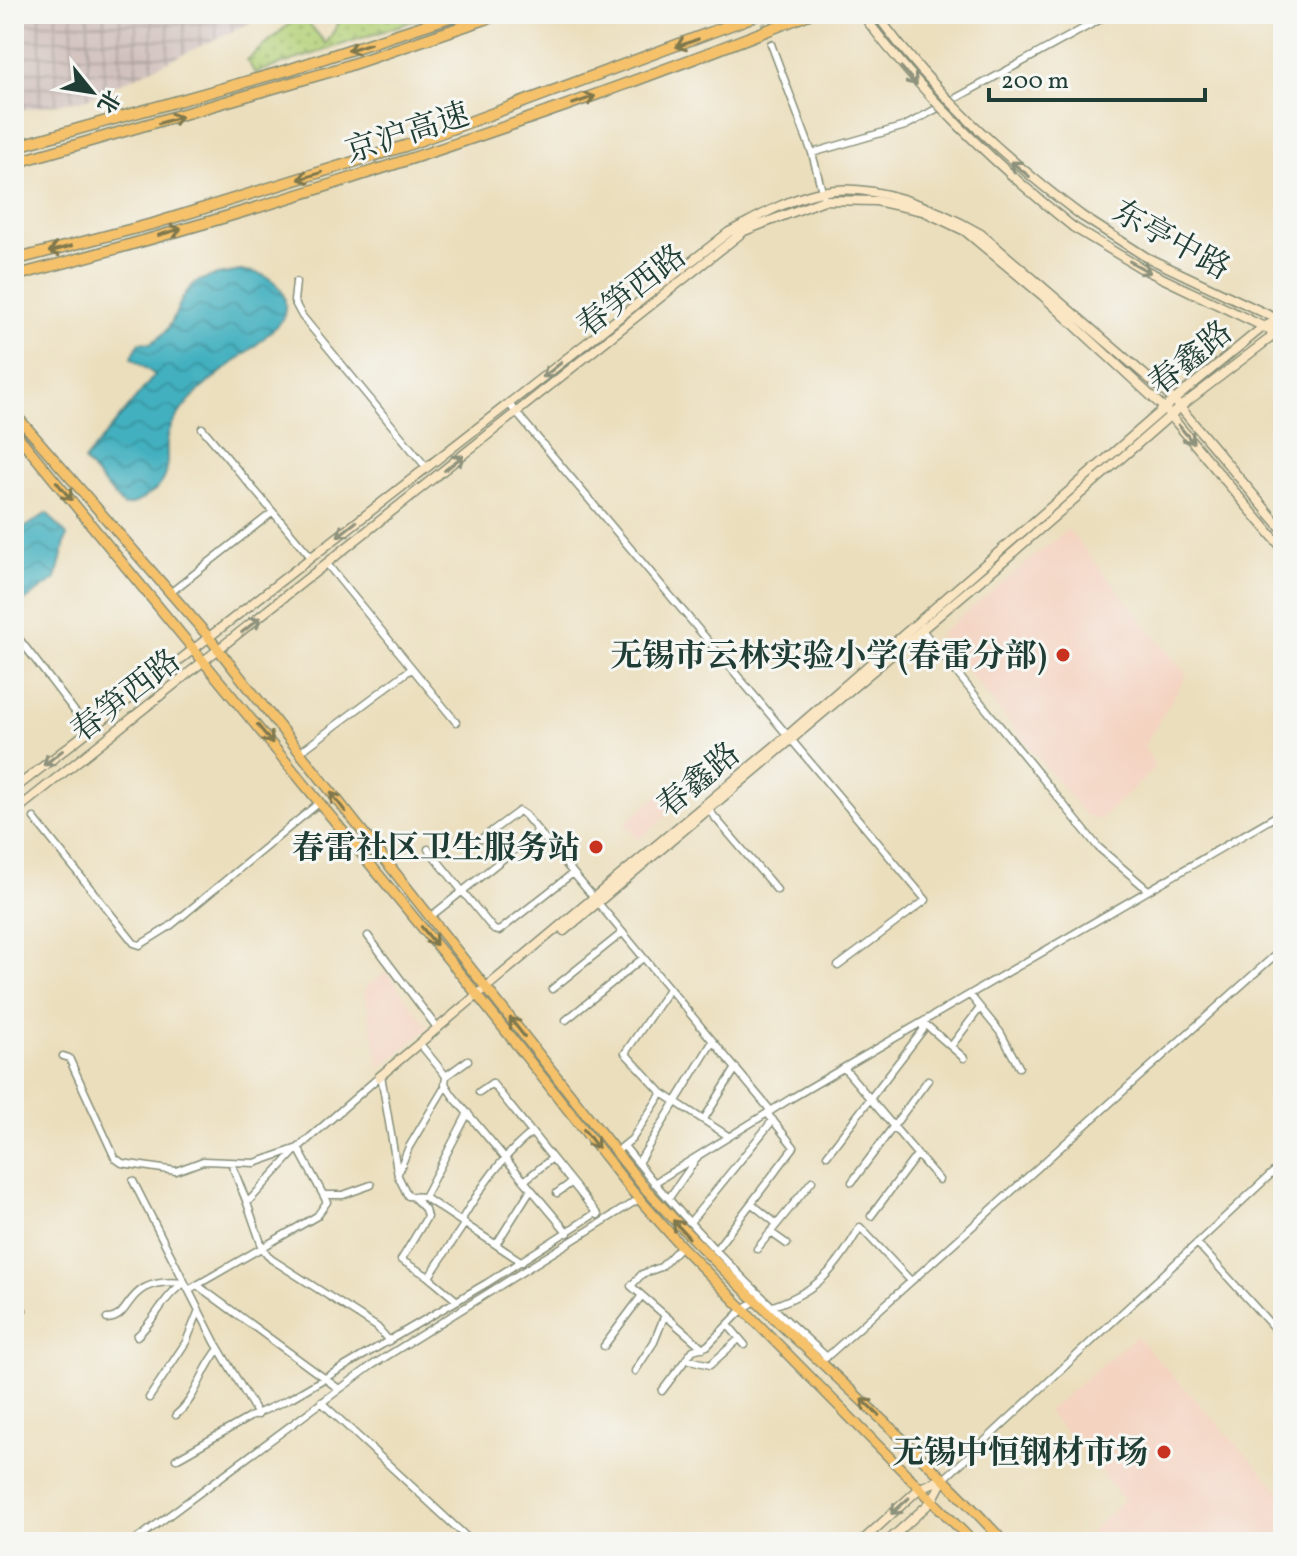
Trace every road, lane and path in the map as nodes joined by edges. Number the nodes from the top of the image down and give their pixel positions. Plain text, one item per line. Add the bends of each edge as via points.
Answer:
1 (459, 14) edge
2 (500, 14) edge
3 (760, 14) edge
4 (809, 14) edge
5 (862, 14) edge
6 (876, 14) edge
7 (1110, 14) edge
8 (771, 44) tunnel mouth
9 (14, 147) edge
10 (812, 153) junction
11 (14, 163) edge
12 (823, 196) junction
13 (14, 260) edge
14 (14, 276) edge
15 (296, 282) dead end
16 (1281, 321) edge
17 (1263, 327) junction
18 (1279, 334) edge
19 (1177, 403) junction
20 (509, 404) junction
21 (1167, 412) junction
22 (14, 413) edge
23 (515, 414) junction
24 (202, 428) dead end
25 (14, 431) edge
26 (426, 467) junction
27 (273, 512) junction
28 (1283, 530) edge
29 (1283, 549) edge
30 (311, 557) junction
31 (327, 564) junction
32 (170, 593) junction
33 (922, 630) junction
34 (208, 637) junction
35 (20, 640) dead end
36 (194, 648) junction
37 (219, 651) junction
38 (206, 662) junction
39 (411, 669) junction
40 (456, 722) dead end
41 (89, 730) junction
42 (790, 737) junction
43 (299, 753) junction
44 (14, 789) edge
45 (320, 802) junction
46 (706, 807) junction
47 (14, 812) edge
48 (1283, 812) edge
49 (34, 818) dead end
50 (538, 831) junction
51 (481, 839) dead end
52 (428, 849) dead end
53 (573, 873) junction
54 (777, 890) dead end
55 (1148, 890) junction
56 (463, 892) junction
57 (596, 901) junction
58 (430, 917) junction
59 (622, 933) junction
60 (368, 936) dead end
61 (1283, 948) edge
62 (643, 958) junction
63 (838, 966) dead end
64 (552, 989) dead end
65 (669, 989) junction
66 (483, 990) junction
67 (970, 995) junction
68 (980, 1008) junction
69 (566, 1020) dead end
70 (923, 1022) junction
71 (438, 1029) junction
72 (713, 1041) junction
73 (420, 1044) junction
74 (952, 1045) junction
75 (63, 1056) dead end
76 (964, 1058) dead end
77 (468, 1060) dead end
78 (1019, 1067) dead end
79 (736, 1068) junction
80 (844, 1068) junction
81 (380, 1076) junction
82 (446, 1076) junction
83 (928, 1080) dead end
84 (446, 1085) junction
85 (479, 1092) dead end
86 (662, 1093) junction
87 (870, 1098) junction
88 (675, 1099) junction
89 (769, 1112) junction
90 (468, 1113) junction
91 (704, 1119) junction
92 (773, 1120) junction
93 (894, 1127) junction
94 (530, 1134) junction
95 (728, 1136) junction
96 (298, 1148) junction
97 (620, 1149) junction
98 (701, 1153) junction
99 (827, 1155) dead end
100 (504, 1156) junction
101 (916, 1156) junction
102 (551, 1159) junction
103 (638, 1163) junction
104 (1283, 1163) edge
105 (232, 1165) junction
106 (398, 1173) junction
107 (939, 1180) dead end
108 (133, 1181) dead end
109 (524, 1181) junction
110 (812, 1181) dead end
111 (852, 1182) dead end
112 (571, 1183) junction
113 (654, 1183) junction
114 (371, 1185) dead end
115 (531, 1189) junction
116 (557, 1193) dead end
117 (324, 1195) junction
118 (424, 1197) junction
119 (414, 1198) junction
120 (669, 1198) junction
121 (639, 1199) junction
122 (247, 1203) junction
123 (752, 1204) junction
124 (596, 1213) junction
125 (871, 1216) dead end
126 (463, 1221) junction
127 (603, 1221) junction
128 (691, 1221) junction
129 (777, 1224) junction
130 (770, 1232) junction
131 (568, 1233) junction
132 (497, 1243) junction
133 (1197, 1243) junction
134 (787, 1244) dead end
135 (681, 1246) junction
136 (717, 1248) junction
137 (263, 1249) junction
138 (757, 1249) dead end
139 (522, 1262) junction
140 (429, 1277) junction
141 (911, 1281) junction
142 (191, 1286) junction
143 (764, 1296) junction
144 (640, 1298) junction
145 (456, 1300) junction
146 (754, 1302) junction
147 (773, 1306) junction
148 (743, 1309) junction
149 (23, 1310) dead end
150 (199, 1310) junction
151 (664, 1317) junction
152 (107, 1319) dead end
153 (14, 1321) edge
154 (728, 1325) junction
155 (137, 1336) dead end
156 (1283, 1338) edge
157 (389, 1341) junction
158 (604, 1346) dead end
159 (703, 1348) junction
160 (219, 1349) junction
161 (686, 1359) junction
162 (824, 1360) junction
163 (635, 1371) dead end
164 (322, 1379) junction
165 (339, 1389) junction
166 (662, 1391) dead end
167 (149, 1398) dead end
168 (321, 1402) junction
169 (176, 1415) dead end
170 (258, 1415) junction
171 (176, 1459) dead end
172 (945, 1478) junction
173 (920, 1488) junction
174 (932, 1501) junction
175 (133, 1542) edge
176 (472, 1542) edge
177 (861, 1542) edge
178 (887, 1542) edge
179 (973, 1542) edge
180 (1004, 1542) edge

1 -> 9 highway via 288,70
11 -> 2 highway via 332,71
3 -> 13 highway, 京沪高速 via 405,146 156,223
14 -> 4 highway, 京沪高速 via 390,167 638,81
5 -> 17 main road, 东亭中路, bridge via 953,124 1073,227 1141,268
16 -> 6 main road, 东亭中路, bridge via 1146,257 1016,167 913,64
7 - 10 street via 905,126
8 - 10 street
10 - 12 street
12 - 19 main road, 春笋西路 via 874,193 911,200 981,234
12 -> 20 main road, 春笋西路 via 780,205 729,232
12 - 21 main road, 春笋西路 via 923,211 965,231
12 - 23 main road, 春笋西路 via 744,231
15 - 26 street via 294,301 302,316
16 - 17 main road, 春鑫路
16 - 18 main road, 春鑫路
17 - 18 main road, 东亭中路
17 - 19 main road, 春鑫路
18 - 19 main road, 春鑫路
19 - 21 main road, 春鑫路
19 - 28 main road, 春笋西路
20 - 23 street
20 - 26 main road, 春笋西路
21 -> 29 main road, 春笋西路
21 - 33 main road, 春鑫路
21 - 42 main road, 春鑫路
22 - 32 main road
31 -> 23 main road, 春笋西路
23 - 42 street
24 - 27 street
25 -> 36 main road
26 -> 30 main road, 春笋西路
27 - 30 street
27 - 32 street
30 - 34 main road, 春笋西路
37 -> 31 main road, 春笋西路
31 - 39 street
32 - 34 main road
33 - 42 main road, 春鑫路
33 - 55 street via 1098,847
34 - 36 main road, 春笋西路
34 - 37 main road
35 - 41 street
36 - 38 main road
36 - 41 main road, 春笋西路
37 - 38 main road, 春笋西路
37 - 43 main road
38 -> 45 main road
38 - 47 main road, 春笋西路
39 - 40 street
39 - 43 street
41 -> 44 main road, 春笋西路
42 - 46 main road, 春鑫路
42 - 63 street via 926,900
58 -> 43 main road
45 - 49 street via 140,945
45 -> 66 main road
46 - 54 street
46 - 57 main road, 春鑫路
48 - 55 street
50 - 51 street via 519,811
50 - 53 street
50 - 56 street
52 - 56 street
53 - 56 street via 499,931
53 - 57 street
55 - 67 street
56 - 58 street
57 - 59 street
57 - 66 main road, 春鑫路
58 - 66 main road
59 - 62 street
59 - 64 street
60 - 71 street
61 - 141 street
62 - 65 street
62 - 69 street
65 - 72 street
65 - 86 street via 625,1053
66 - 71 main road, 春鑫路
97 -> 66 main road
66 -> 121 main road
67 - 68 street
67 - 70 street
68 - 74 street
68 - 78 street
70 - 74 street
70 - 80 street
70 - 87 street via 923,1030
71 - 73 main road, 春鑫路
72 - 79 street
72 - 88 street
73 - 81 main road, 春鑫路
73 - 82 street
74 - 76 street
75 - 105 street via 69,1058 120,1161 176,1171 203,1161
77 - 82 street
79 - 89 street
79 - 91 street
80 - 87 street
80 - 89 street
81 - 96 street
81 - 106 street
82 - 84 street
83 - 93 street
84 - 90 street
84 - 106 street
85 - 94 street via 492,1083
86 - 88 street
86 - 97 street
87 - 93 street
87 - 99 street
88 - 91 street
88 - 103 street
89 - 92 street
89 - 95 street
90 - 100 street
90 - 118 street
91 - 95 street
92 - 123 street via 794,1147
92 - 128 street
93 - 101 street
93 - 111 street
94 - 100 street
94 - 102 street
95 - 98 street
96 - 105 street
96 - 117 street
96 - 122 street
97 - 103 street
146 -> 97 main road via 701,1251
98 - 113 street
98 - 120 street
100 - 109 street
100 - 126 street
101 - 107 street
101 - 125 street
102 - 109 street
102 - 112 street
103 - 113 street
104 - 133 street
105 - 122 street
106 - 119 street
108 - 142 street
109 - 115 street
110 - 129 street
112 - 116 street
112 - 124 street
113 - 120 street
114 - 117 street
115 - 131 street
115 - 132 street
117 - 137 street via 327,1202 317,1216
118 - 119 street
118 - 126 street
119 - 140 street via 427,1217 401,1260
120 - 128 street
121 - 127 street
121 - 135 main road
122 - 137 street
123 - 129 street
123 - 136 street
124 - 127 street
124 - 131 street
126 - 132 street
126 - 140 street
127 - 165 street
128 - 136 street
129 - 130 street
130 - 134 street
130 - 138 street
131 - 139 street
132 - 139 street
133 - 156 street
133 - 172 street
135 - 144 street via 661,1267 632,1282 631,1289
135 - 148 main road
136 - 143 street
137 - 142 street
137 - 157 street via 377,1327
139 - 145 street
140 - 145 street
141 - 147 street via 860,1227 816,1287
141 - 162 street
142 - 150 street
142 - 152 street via 148,1283 120,1315
142 - 155 street via 173,1291
142 - 164 street
143 - 146 street
143 - 147 street
144 - 151 street
144 - 158 street
145 - 157 street
146 - 148 street
146 - 162 main road
147 - 162 street
148 - 154 street
148 - 173 main road
149 - 153 street
150 - 160 street
150 - 167 street via 186,1342
151 - 159 street
151 - 163 street
154 - 159 street
154 - 161 street via 742,1342 710,1365
157 - 164 street
159 - 161 street
160 - 169 street via 201,1385
160 - 170 street
161 - 166 street
172 -> 162 main road
164 - 165 street
164 - 170 street
165 - 168 street
168 - 175 street
168 - 176 street
170 - 171 street
172 - 173 main road
172 - 174 main road
172 - 180 main road
173 - 174 main road
173 -> 177 main road
174 - 178 main road
174 - 179 main road

